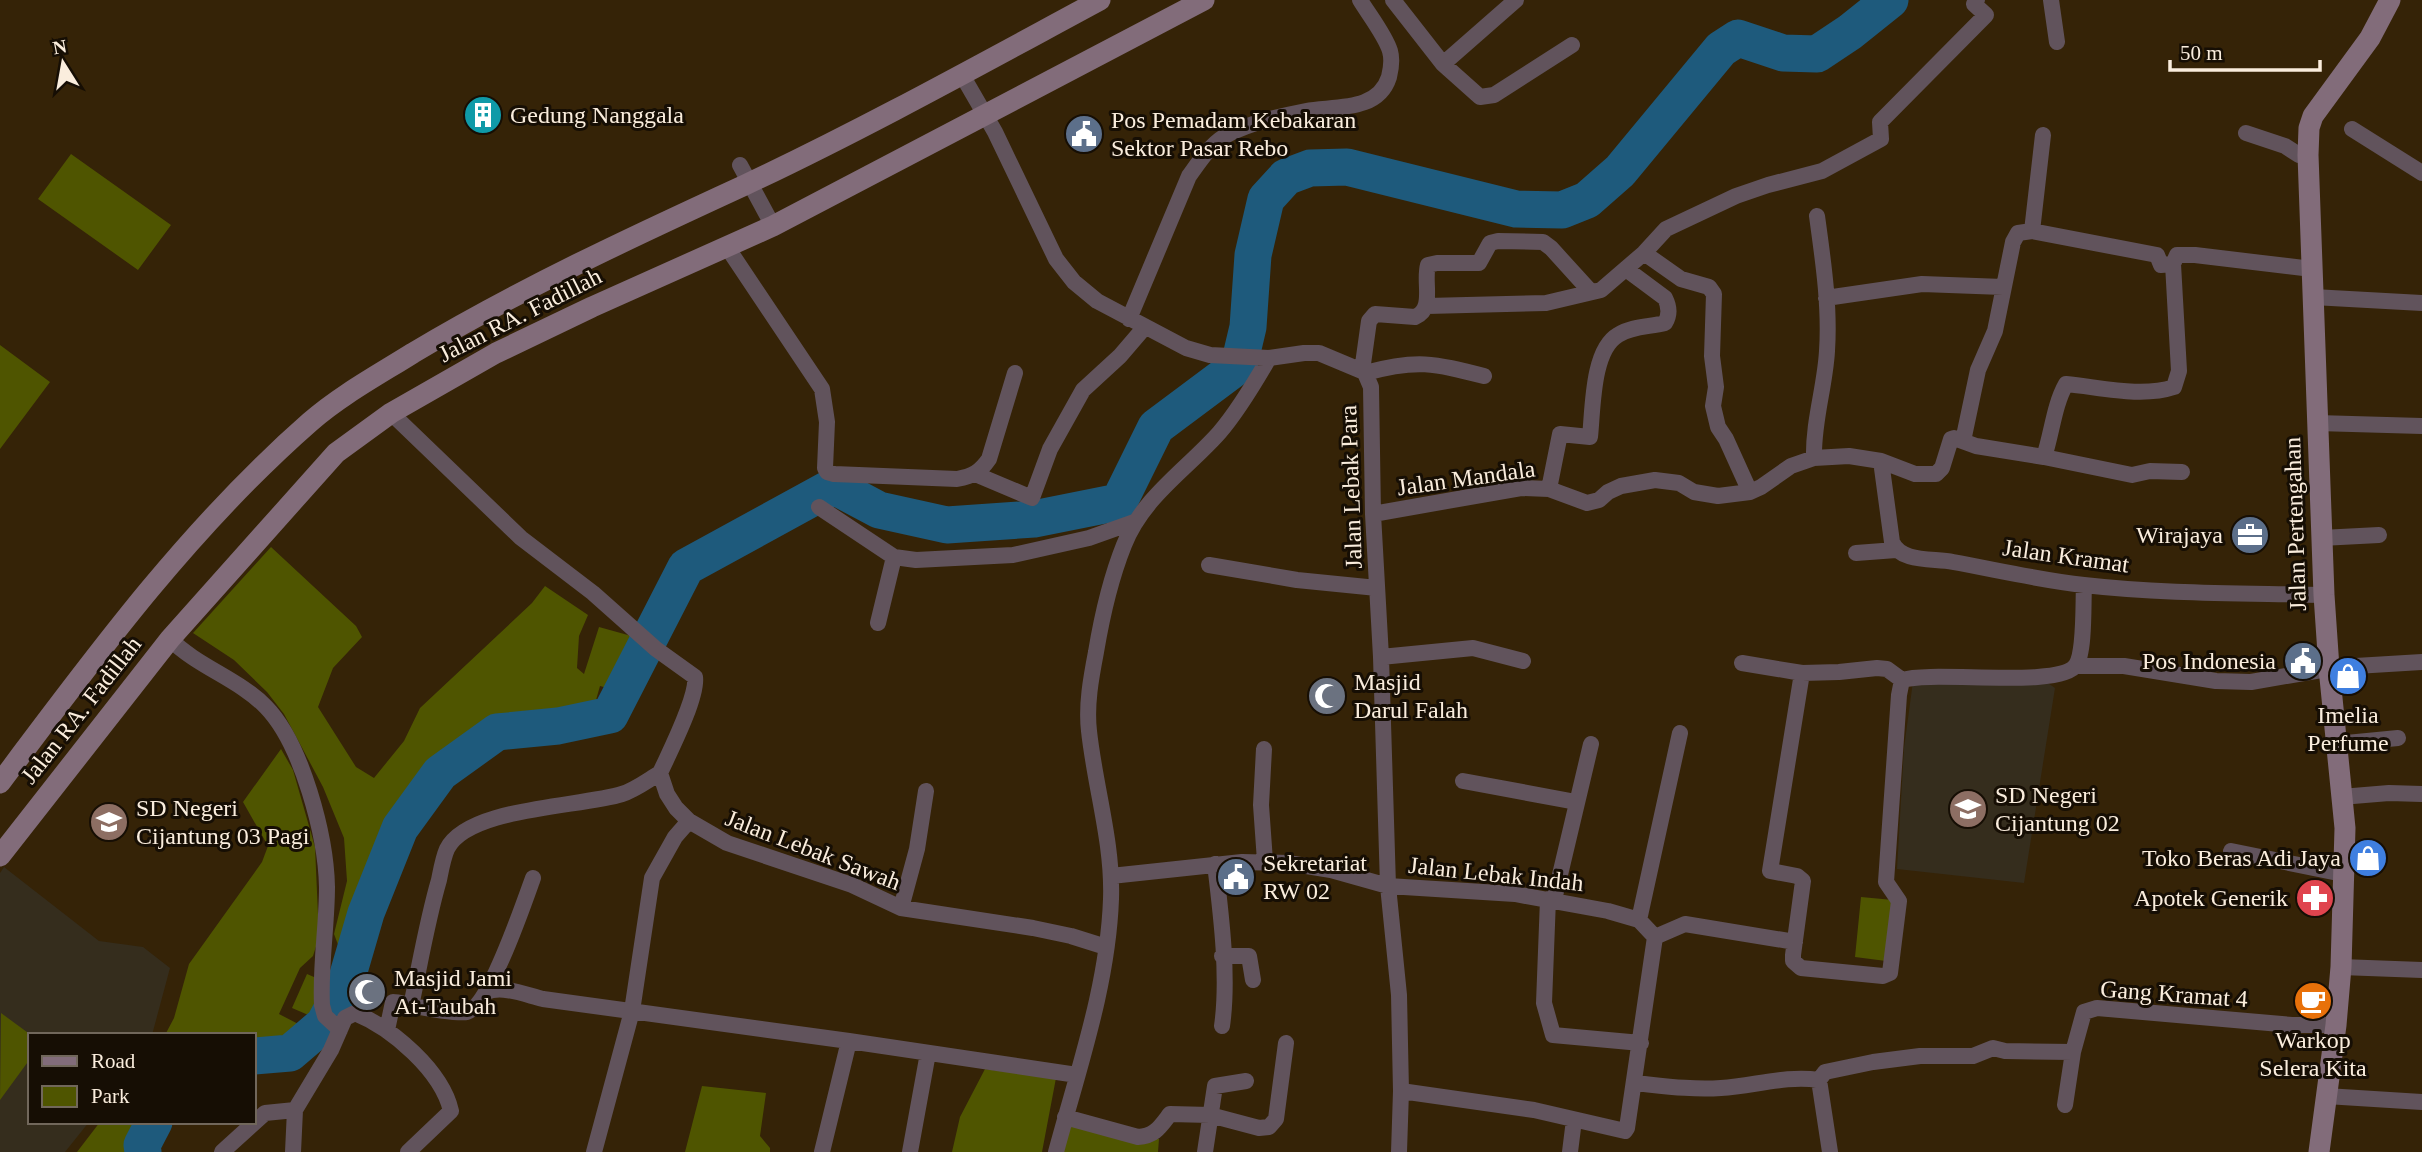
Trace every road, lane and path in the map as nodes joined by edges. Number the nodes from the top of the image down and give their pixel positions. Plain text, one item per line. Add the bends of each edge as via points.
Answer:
1 (1100, 0) edge
2 (1204, 0) edge
3 (1360, 0) edge
4 (1392, 0) edge
5 (1516, 0) edge
6 (1977, 0) edge
7 (2051, 0) edge
8 (2390, 0) edge
9 (1499, 7) edge
10 (2057, 42) dead end
11 (1572, 44) dead end
12 (1443, 64) junction
13 (962, 75) junction
14 (986, 116) junction
15 (2352, 129) dead end
16 (2246, 133) dead end
17 (2043, 135) dead end
18 (2308, 155) junction
19 (2422, 173) edge
20 (745, 174) junction
21 (1817, 216) dead end
22 (773, 226) junction
23 (2032, 232) junction
24 (727, 247) junction
25 (1644, 253) junction
26 (2173, 264) junction
27 (1626, 269) junction
28 (2312, 269) junction
29 (2003, 287) junction
30 (1591, 292) junction
31 (2313, 297) junction
32 (1826, 298) junction
33 (2422, 303) edge
34 (1427, 306) junction
35 (1129, 318) junction
36 (1144, 328) junction
37 (1269, 358) junction
38 (1364, 372) junction
39 (1015, 373) dead end
40 (1484, 376) dead end
41 (391, 413) junction
42 (2317, 423) junction
43 (2422, 426) edge
44 (1963, 441) junction
45 (2044, 457) junction
46 (1814, 458) junction
47 (1881, 460) junction
48 (2182, 472) dead end
49 (975, 474) junction
50 (1549, 489) junction
51 (1750, 492) junction
52 (819, 506) dead end
53 (1373, 514) junction
54 (1134, 522) junction
55 (2379, 535) dead end
56 (2322, 538) junction
57 (1896, 550) junction
58 (1856, 553) dead end
59 (894, 557) junction
60 (1209, 565) dead end
61 (2084, 585) junction
62 (1377, 588) junction
63 (2324, 594) junction
64 (878, 622) dead end
65 (170, 639) junction
66 (1381, 657) junction
67 (1524, 661) dead end
68 (2422, 662) edge
69 (1742, 663) dead end
70 (2076, 666) junction
71 (2329, 668) junction
72 (1802, 673) junction
73 (1902, 680) junction
74 (1680, 733) dead end
75 (2398, 738) dead end
76 (1591, 744) dead end
77 (2336, 744) junction
78 (1264, 749) dead end
79 (660, 773) junction
80 (1463, 781) dead end
81 (0, 783) edge
82 (926, 791) dead end
83 (2422, 794) edge
84 (2341, 797) junction
85 (1576, 802) junction
86 (689, 821) junction
87 (2231, 851) dead end
88 (0, 856) edge
89 (1265, 861) junction
90 (1215, 864) junction
91 (2343, 874) junction
92 (1111, 876) junction
93 (533, 878) dead end
94 (1388, 886) junction
95 (1551, 900) junction
96 (901, 908) junction
97 (1639, 920) junction
98 (1655, 937) junction
99 (1795, 942) junction
100 (1106, 947) junction
101 (1222, 956) junction
102 (2341, 967) junction
103 (2422, 970) edge
104 (1253, 980) dead end
105 (486, 992) junction
106 (411, 1006) junction
107 (632, 1011) junction
108 (333, 1024) junction
109 (2336, 1025) junction
110 (1222, 1026) dead end
111 (387, 1030) junction
112 (849, 1041) junction
113 (1641, 1043) junction
114 (1286, 1044) dead end
115 (2073, 1052) junction
116 (928, 1053) junction
117 (1077, 1076) junction
118 (1819, 1080) junction
119 (1247, 1081) dead end
120 (1634, 1083) junction
121 (1401, 1091) junction
122 (2326, 1096) junction
123 (2422, 1102) edge
124 (2065, 1105) dead end
125 (295, 1110) junction
126 (1210, 1115) junction
127 (1065, 1116) junction
128 (1574, 1120) junction
129 (256, 1121) edge
130 (253, 1124) edge
131 (222, 1152) edge
132 (293, 1152) edge
133 (408, 1152) edge
134 (594, 1152) edge
135 (822, 1152) edge
136 (910, 1152) edge
137 (1056, 1152) edge
138 (1205, 1152) edge
139 (1399, 1152) edge
140 (1570, 1152) edge
141 (1830, 1152) edge
142 (2319, 1152) edge

1 - 13 main road, Jalan RA. Fadillah
2 - 14 main road, Jalan RA. Fadillah
3 - 35 street via 1390,51 1387,84 1376,97 1361,104 1279,117 1223,137 1189,176
4 - 12 street
5 - 9 street
6 - 25 street via 1974,4 1986,15 1880,122 1881,139 1822,171 1736,196 1666,229
7 - 10 street
8 - 18 main road, Jalan Pertengahan via 2370,38 2313,116
9 - 12 street
11 - 12 street via 1487,97 1478,95
13 - 14 street, Jalan Lebak Para
13 - 20 main road, Jalan RA. Fadillah
14 - 22 main road, Jalan RA. Fadillah
14 - 35 street, Jalan Lebak Para via 1056,260 1097,301
15 - 19 street
16 - 18 street
17 - 23 street
18 - 28 main road, Jalan Pertengahan
20 - 22 street
20 - 81 main road, Jalan RA. Fadillah via 473,317 312,421 147,591
21 - 32 street
22 - 24 main road, Jalan RA. Fadillah
23 - 26 street via 2157,255 2161,265
23 - 29 street via 2018,233 2013,242
24 - 41 main road, Jalan RA. Fadillah via 541,330
24 - 49 street via 822,389 827,408 827,472 957,479
25 - 27 street
25 - 51 street via 1681,279 1709,287 1714,294 1713,406 1718,427
26 - 28 street via 2177,255 2195,255
26 - 45 street via 2179,371 2174,387 2140,391 2066,384
27 - 30 street via 1601,290
27 - 50 street via 1665,298 1668,318 1665,323 1617,335 1604,348 1590,437 1560,435
28 - 31 main road, Jalan Pertengahan
29 - 32 street via 1922,284
29 - 44 street via 1995,331 1972,391
30 - 34 street via 1546,303
30 - 34 street via 1543,242 1498,241 1490,243 1479,263 1428,265
31 - 33 street
31 - 42 main road, Jalan Pertengahan
32 - 46 street via 1825,378 1816,416
34 - 38 street via 1415,317 1375,314 1369,321
35 - 36 street, Jalan Lebak Para
36 - 37 street, Jalan Lebak Para via 1186,348 1227,358
36 - 49 street via 1083,390 1050,449 1032,498
37 - 38 street, Jalan Lebak Para via 1319,353
37 - 54 street via 1217,435 1169,479
38 - 40 street via 1420,363
38 - 53 street, Jalan Lebak Para via 1371,387
39 - 49 street via 989,459
41 - 65 main road, Jalan RA. Fadillah via 336,453
41 - 79 street via 499,519 695,677 691,701
42 - 43 street
42 - 56 main road, Jalan Pertengahan
44 - 45 street
44 - 47 street, Jalan Mandala via 1951,439 1936,474 1914,474
45 - 48 street via 2132,475
46 - 47 street, Jalan Mandala
46 - 51 street, Jalan Mandala via 1791,466
47 - 57 street
50 - 51 street, Jalan Mandala via 1587,503 1621,486 1655,480 1718,496
50 - 53 street, Jalan Mandala via 1521,488
52 - 59 street
53 - 62 street, Jalan Lebak Para
54 - 59 street via 1013,555 934,560
54 - 92 street via 1103,610 1088,699 1088,728
55 - 56 street
56 - 63 main road, Jalan Pertengahan
57 - 58 street, Jalan Kramat
57 - 61 street, Jalan Kramat via 1907,556
59 - 64 street
60 - 62 street
61 - 63 street, Jalan Kramat
61 - 70 street
62 - 66 street, Jalan Lebak Para
63 - 71 main road, Jalan Pertengahan
65 - 88 main road, Jalan RA. Fadillah
65 - 108 street via 266,707 294,750 326,862 321,996
66 - 67 street via 1473,648
66 - 94 street, Jalan Lebak Para
68 - 71 street
69 - 72 street
70 - 71 street via 2124,666 2234,682
70 - 73 street via 2053,675
71 - 77 main road, Jalan Pertengahan
72 - 73 street via 1877,668 1888,669
72 - 99 street via 1770,871 1803,881
73 - 99 street via 1886,882 1899,901 1890,973 1801,968 1793,961
74 - 97 street
75 - 77 street
76 - 85 street
77 - 84 main road, Jalan Pertengahan
78 - 89 street
79 - 86 street, Jalan Lebak Sawah via 667,794
79 - 106 street via 623,794 530,810 479,824 454,839 433,900
80 - 85 street
82 - 96 street
83 - 84 street
84 - 91 main road, Jalan Pertengahan
85 - 95 street
86 - 96 street, Jalan Lebak Sawah via 727,843 852,885
86 - 107 street via 652,878
87 - 91 street
89 - 90 street, Jalan Lebak Indah
89 - 94 street, Jalan Lebak Indah via 1331,870
90 - 92 street, Jalan Lebak Indah
90 - 101 street
91 - 102 main road, Jalan Pertengahan
92 - 100 street
93 - 105 street
94 - 95 street, Jalan Lebak Indah
94 - 121 street, Jalan Lebak Para via 1399,995
95 - 97 street, Jalan Lebak Indah
95 - 113 street via 1544,1003 1553,1035
96 - 100 street, Jalan Lebak Sawah via 1033,928
97 - 98 street
98 - 99 street via 1685,924
98 - 113 street
100 - 117 street
101 - 104 street via 1250,956
101 - 110 street
102 - 103 street
102 - 109 main road, Jalan Pertengahan
105 - 106 street via 467,1012
105 - 107 street via 494,989
106 - 111 street via 393,1002
107 - 112 street
107 - 134 street
108 - 111 street via 355,1013
108 - 125 street via 331,1050
109 - 115 street, Gang Kramat 4 via 2097,1008 2084,1013
109 - 122 main road, Jalan Pertengahan
111 - 133 street via 425,1065 450,1100 451,1111
112 - 116 street
112 - 135 street
113 - 120 street
114 - 126 street via 1272,1125 1262,1129
115 - 118 street via 1993,1048 1973,1056 1873,1062 1825,1072
115 - 124 street
116 - 117 street
116 - 136 street
117 - 127 street
118 - 120 street via 1803,1077 1689,1089
118 - 141 street
119 - 126 street via 1215,1086
120 - 128 street via 1625,1131
121 - 128 street
121 - 139 street, Jalan Lebak Para
122 - 123 street
122 - 142 main road, Jalan Pertengahan
125 - 129 street via 265,1113
125 - 132 street
126 - 127 street via 1170,1114 1148,1137
126 - 138 street
127 - 137 street
128 - 140 street
130 - 131 street

